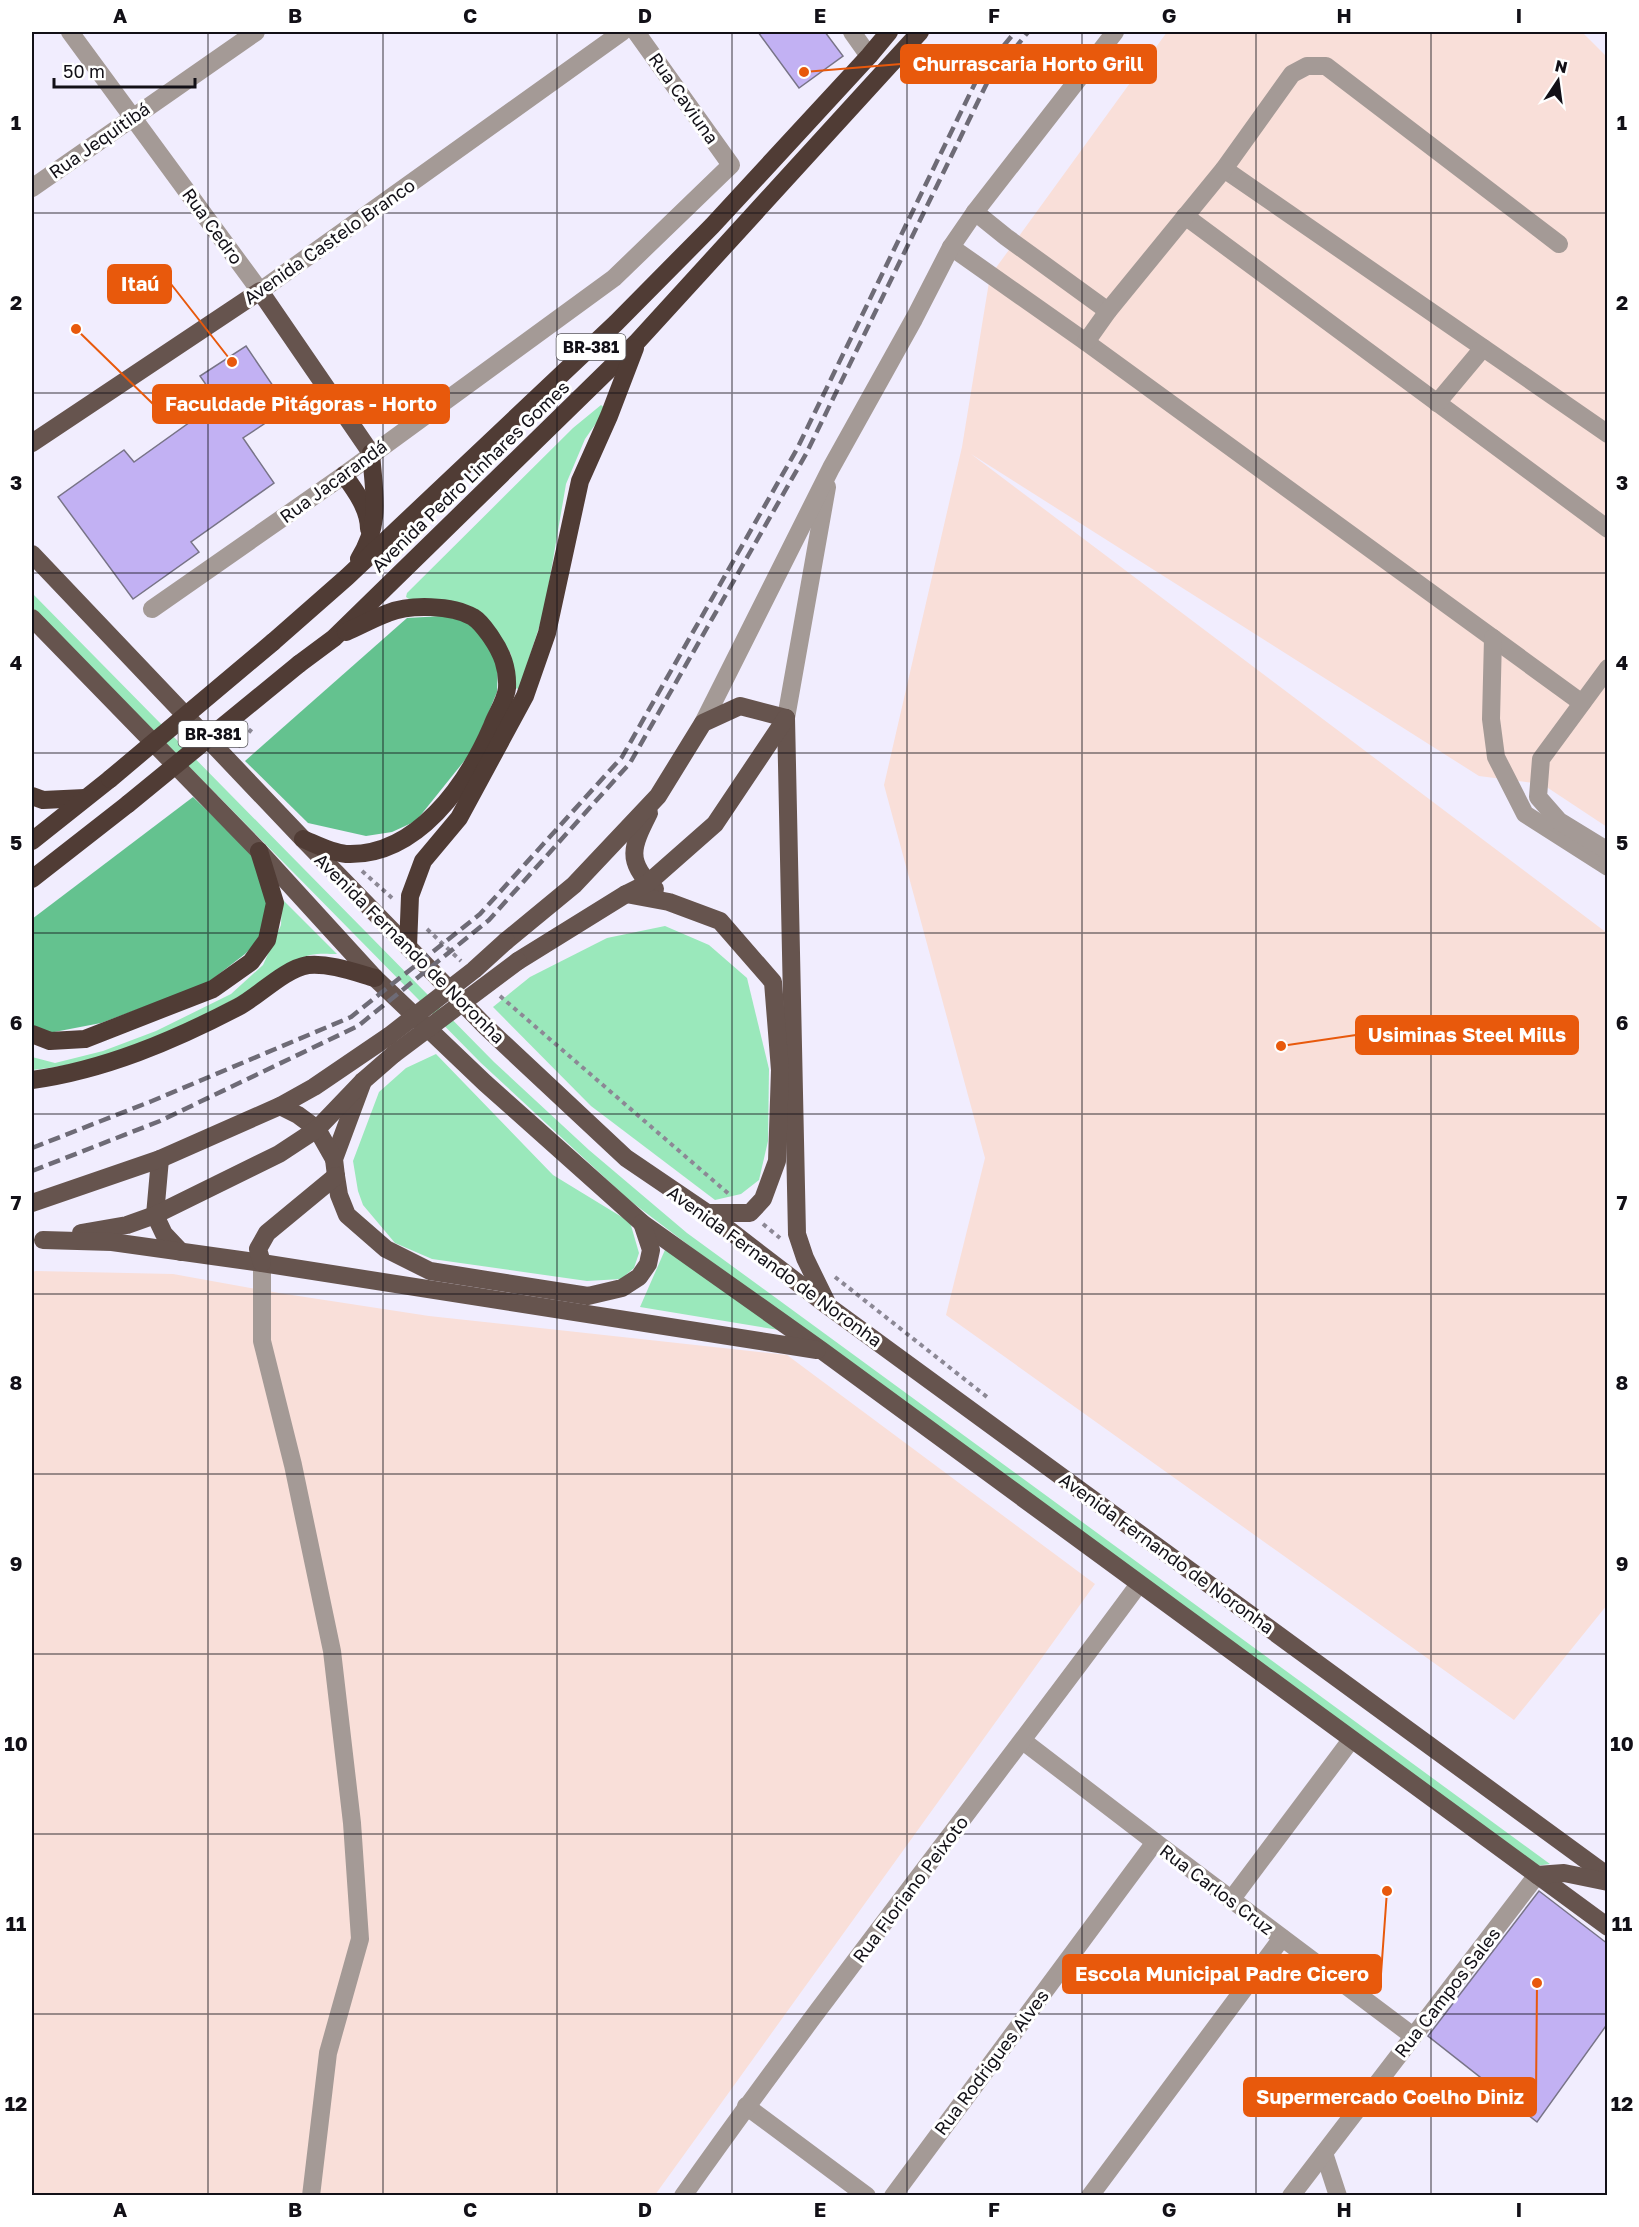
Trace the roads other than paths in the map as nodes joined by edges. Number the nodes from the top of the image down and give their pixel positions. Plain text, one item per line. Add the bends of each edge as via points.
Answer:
1 (70, 32) edge
2 (256, 32) edge
3 (636, 32) edge
4 (852, 32) edge
5 (889, 32) edge
6 (920, 32) edge
7 (1115, 32) edge
8 (614, 35) edge
9 (869, 56) junction
10 (132, 117) junction
11 (731, 165) joint
12 (1224, 169) junction
13 (32, 188) edge
14 (975, 212) junction
15 (1185, 216) junction
16 (1559, 244) dead end
17 (951, 247) junction
18 (260, 291) junction
19 (1108, 311) junction
20 (1086, 342) junction
21 (636, 343) junction
22 (1482, 348) junction
23 (1437, 403) junction
24 (1608, 434) edge
25 (32, 443) edge
26 (371, 453) junction
27 (831, 468) junction
28 (344, 475) junction
29 (1608, 529) edge
30 (369, 542) junction
31 (32, 554) edge
32 (347, 577) junction
33 (152, 609) dead end
34 (32, 618) edge
35 (334, 638) junction
36 (1493, 638) junction
37 (1608, 668) edge
38 (1582, 703) junction
39 (786, 718) junction
40 (703, 723) junction
41 (32, 796) edge
42 (658, 796) junction
43 (85, 798) junction
44 (303, 839) junction
45 (32, 841) edge
46 (259, 851) junction
47 (1608, 851) edge
48 (1608, 867) edge
49 (32, 879) edge
50 (648, 883) junction
51 (626, 894) junction
52 (669, 903) junction
53 (408, 947) junction
54 (375, 978) junction
55 (32, 1034) edge
56 (391, 1045) junction
57 (32, 1080) edge
58 (363, 1081) junction
59 (280, 1106) junction
60 (317, 1129) junction
61 (160, 1159) junction
62 (335, 1168) junction
63 (32, 1203) edge
64 (707, 1214) junction
65 (155, 1215) junction
66 (642, 1222) junction
67 (37, 1241) edge
68 (181, 1252) junction
69 (262, 1263) junction
70 (828, 1305) junction
71 (821, 1350) junction
72 (1138, 1584) junction
73 (1351, 1740) junction
74 (1023, 1741) junction
75 (1155, 1842) junction
76 (1537, 1875) junction
77 (1608, 1876) edge
78 (1608, 1882) edge
79 (1231, 1900) junction
80 (1608, 1927) edge
81 (1282, 1938) junction
82 (1413, 2036) junction
83 (746, 2106) junction
84 (1324, 2153) junction
85 (311, 2196) edge
86 (683, 2196) edge
87 (867, 2196) edge
88 (892, 2196) edge
89 (1090, 2196) edge
90 (1291, 2196) edge
91 (1338, 2196) edge

1 - 10 street, Rua Cedro
2 - 10 street, Rua Jequitibá
3 - 11 street, Rua Caviuna
4 - 9 street
5 - 9 highway, Avenida Pedro Linhares Gomes / BR-381
6 - 21 highway, Avenida Pedro Linhares Gomes / BR-381
7 - 14 street
8 - 18 street, Avenida Castelo Branco
9 - 32 highway, Avenida Pedro Linhares Gomes / BR-381 via 712,226 616,322
10 - 13 street, Rua Jequitibá
10 - 18 street, Rua Cedro
11 - 26 street, Rua Jacarandá via 614,278
12 - 15 street
12 - 16 street via 1292,74 1307,66 1326,66
12 - 22 street
14 - 17 street
14 - 19 street
15 - 19 street
15 - 23 street
17 - 20 street
17 - 27 street
18 - 25 main road, Avenida Castelo Branco
18 - 26 main road, Rua Cedro
19 - 20 street
20 - 36 street
21 - 35 highway, Avenida Pedro Linhares Gomes / BR-381
21 - 53 highway via 580,481 547,633 525,696 459,818 423,861 410,896
22 - 23 street
22 - 24 street
23 - 29 street
26 - 28 street, Rua Jacarandá
26 - 30 highway via 376,514
27 - 39 street
27 - 40 street
28 - 30 highway via 366,514
28 - 33 street, Rua Jacarandá
30 - 32 highway
31 - 44 main road, Avenida Fernando de Noronha
32 - 43 highway, Avenida Pedro Linhares Gomes / BR-381, bridge
34 - 46 main road
35 - 44 highway via 390,612 447,608 472,617 484,627 502,653 507,691 483,747 449,800 415,832 377,851 344,854
35 - 49 highway, Avenida Pedro Linhares Gomes / BR-381, bridge
36 - 38 street
36 - 48 street via 1491,719 1496,757 1525,814
37 - 38 street
38 - 47 street via 1541,759 1538,797 1559,821
39 - 40 main road via 740,706
39 - 50 main road via 715,824
39 - 70 main road via 797,1234
40 - 42 main road
41 - 43 highway via 43,800
42 - 50 main road via 634,843 636,866
42 - 56 main road, bridge via 574,885
43 - 45 highway, Avenida Pedro Linhares Gomes / BR-381
44 - 53 main road, Avenida Fernando de Noronha
46 - 54 main road
46 - 55 highway via 275,903 267,940 251,962 213,989 85,1038 50,1041
50 - 51 main road
50 - 52 main road
51 - 52 main road
51 - 56 main road, bridge
52 - 64 main road via 720,921 772,982 780,1070 777,1161 763,1200 750,1213
53 - 64 main road, Avenida Fernando de Noronha via 486,1027 626,1158
54 - 57 highway via 321,965 306,966 239,1007 139,1053
54 - 66 main road via 493,1091
56 - 58 main road
56 - 59 main road
58 - 60 main road
58 - 62 main road
59 - 60 main road
59 - 61 main road
60 - 62 main road
60 - 65 main road via 279,1154
61 - 63 main road
61 - 65 main road
62 - 66 main road via 347,1215 386,1249 430,1271 588,1296 622,1288 639,1277 651,1250
62 - 69 main road via 267,1233 258,1249
64 - 70 main road, Avenida Fernando de Noronha
65 - 67 main road via 126,1225
65 - 68 main road via 164,1234
66 - 71 main road
67 - 68 main road via 112,1242
68 - 69 main road
69 - 71 main road
69 - 85 street via 262,1341 332,1651 352,1823 360,1939 328,2053
70 - 77 main road, Avenida Fernando de Noronha
71 - 72 main road
72 - 73 main road
72 - 74 street, Rua Floriano Peixoto
73 - 76 main road
73 - 79 street
74 - 75 street, Rua Carlos Cruz
74 - 83 street, Rua Floriano Peixoto
75 - 79 street, Rua Carlos Cruz
75 - 88 street, Rua Rodrigues Alves
76 - 78 main road via 1564,1872
76 - 80 main road
76 - 82 street, Rua Campos Sales
79 - 81 street, Rua Carlos Cruz
81 - 82 street, Rua Carlos Cruz
81 - 89 street
82 - 84 street, Rua Campos Sales
83 - 86 street, Rua Floriano Peixoto
83 - 87 street
84 - 90 street, Rua Campos Sales
84 - 91 street

